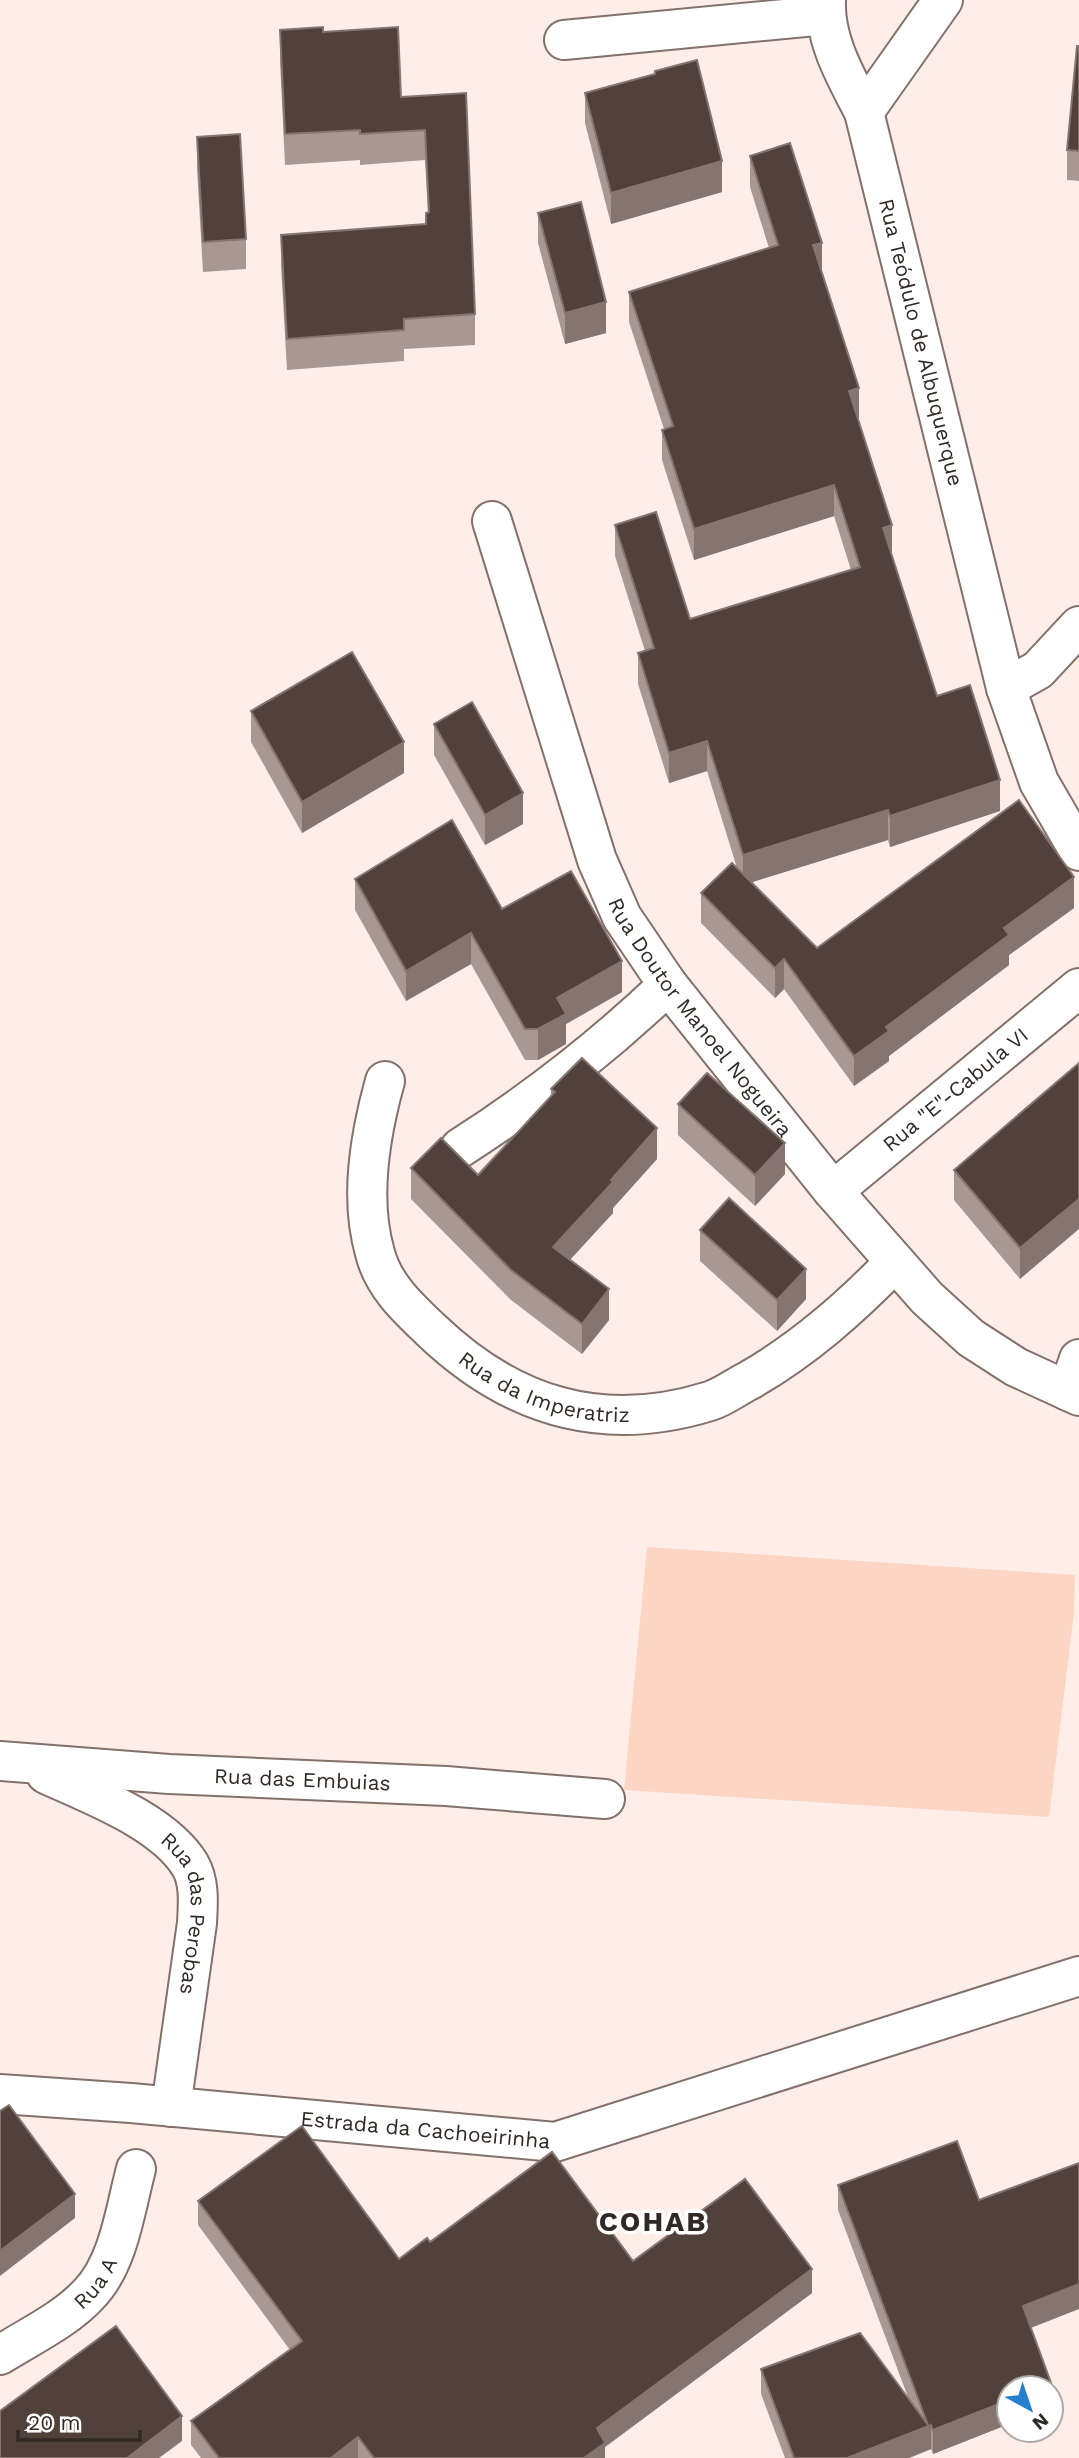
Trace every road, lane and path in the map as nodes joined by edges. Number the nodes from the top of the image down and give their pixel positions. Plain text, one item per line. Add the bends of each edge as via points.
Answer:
1 (943, 0) edge
2 (826, 8) edge
3 (564, 40) dead end
4 (864, 112) junction
5 (492, 521) dead end
6 (1079, 626) edge
7 (1006, 688) junction
8 (1079, 852) edge
9 (668, 985) junction
10 (1079, 988) edge
11 (385, 1081) dead end
12 (460, 1148) dead end
13 (833, 1191) junction
14 (895, 1262) junction
15 (1075, 1382) edge
16 (13, 1763) edge
17 (604, 1799) dead end
18 (1079, 1976) edge
19 (0, 2094) edge
20 (171, 2107) junction
21 (136, 2169) dead end
22 (0, 2355) edge

1 - 4 street
2 - 3 street
2 - 4 street, Rua Teódulo de Albuquerque via 838,62
4 - 7 street, Rua Teódulo de Albuquerque
5 - 9 street, Rua Doutor Manoel Nogueira via 597,860 622,916
6 - 7 street via 1038,670
7 - 8 street, Rua Teódulo de Albuquerque via 1040,782
9 - 12 street via 558,1083
9 - 13 street, Rua Doutor Manoel Nogueira
10 - 13 street, Rua "E"-Cabula VI
11 - 14 street, Rua da Imperatriz via 374,1124 368,1194 374,1252 389,1286 469,1365 509,1389 552,1406 626,1414 713,1401 813,1340
13 - 14 street, Rua Doutor Manoel Nogueira
14 - 15 street, Rua Doutor Manoel Nogueira via 971,1338 1016,1367
16 - 17 street, Rua das Embuias
16 - 20 street, Rua das Perobas via 107,1802 175,1847 191,1867 198,1893 197,1923
18 - 20 street, Estrada da Cachoeirinha via 555,2142
19 - 20 street, Estrada da Cachoeirinha
21 - 22 street, Rua A via 106,2270 89,2294 65,2316

